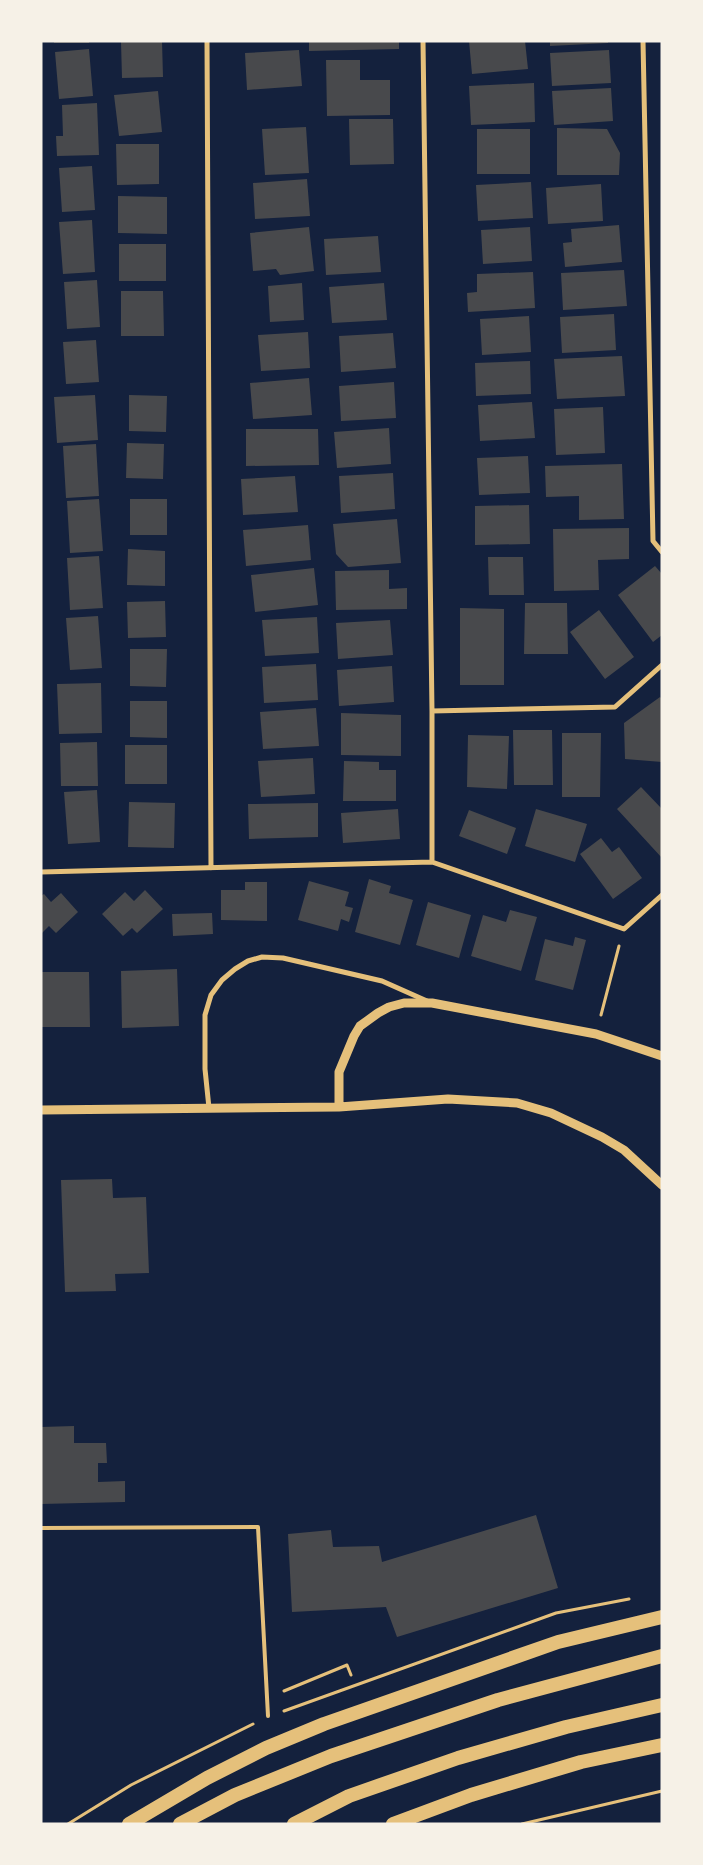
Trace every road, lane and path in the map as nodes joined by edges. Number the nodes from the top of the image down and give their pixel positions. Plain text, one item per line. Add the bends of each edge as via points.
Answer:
1 (207, 41) edge
2 (423, 41) edge
3 (643, 41) edge
4 (662, 552) edge
5 (662, 665) edge
6 (432, 711) junction
7 (432, 862) junction
8 (211, 868) junction
9 (41, 872) edge
10 (662, 895) edge
11 (624, 929) junction
12 (432, 1003) junction
13 (596, 1034) junction
14 (662, 1056) edge
15 (339, 1107) junction
16 (208, 1108) junction
17 (41, 1110) edge
18 (662, 1186) edge
19 (41, 1528) edge
20 (662, 1617) edge
21 (662, 1656) edge
22 (351, 1676) dead end
23 (267, 1699) junction
24 (662, 1705) edge
25 (268, 1716) dead end
26 (662, 1744) edge
27 (662, 1791) edge
28 (128, 1824) edge
29 (180, 1824) edge
30 (294, 1824) edge
31 (393, 1824) edge
32 (522, 1824) edge

1 - 8 street
2 - 6 street
3 - 4 street via 653,541
5 - 6 street via 614,707
6 - 7 street
7 - 8 street
7 - 11 street
8 - 9 street
10 - 11 street
11 - 13 path
12 - 13 street
12 - 15 street via 404,1003 390,1007 360,1026 339,1072
12 - 16 street via 382,981 283,958 248,960 222,980 211,995 205,1015
13 - 14 street
15 - 16 street
15 - 18 street via 448,1099 517,1104 551,1113 602,1137 624,1150
16 - 17 street
19 - 23 lane via 258,1527
20 - 28 highway via 558,1642 324,1724 266,1748
21 - 29 highway via 498,1700 331,1756 234,1795
22 - 23 path via 347,1665
23 - 25 lane
24 - 30 highway via 458,1758 349,1796
26 - 31 highway via 581,1762 471,1795
27 - 32 path

